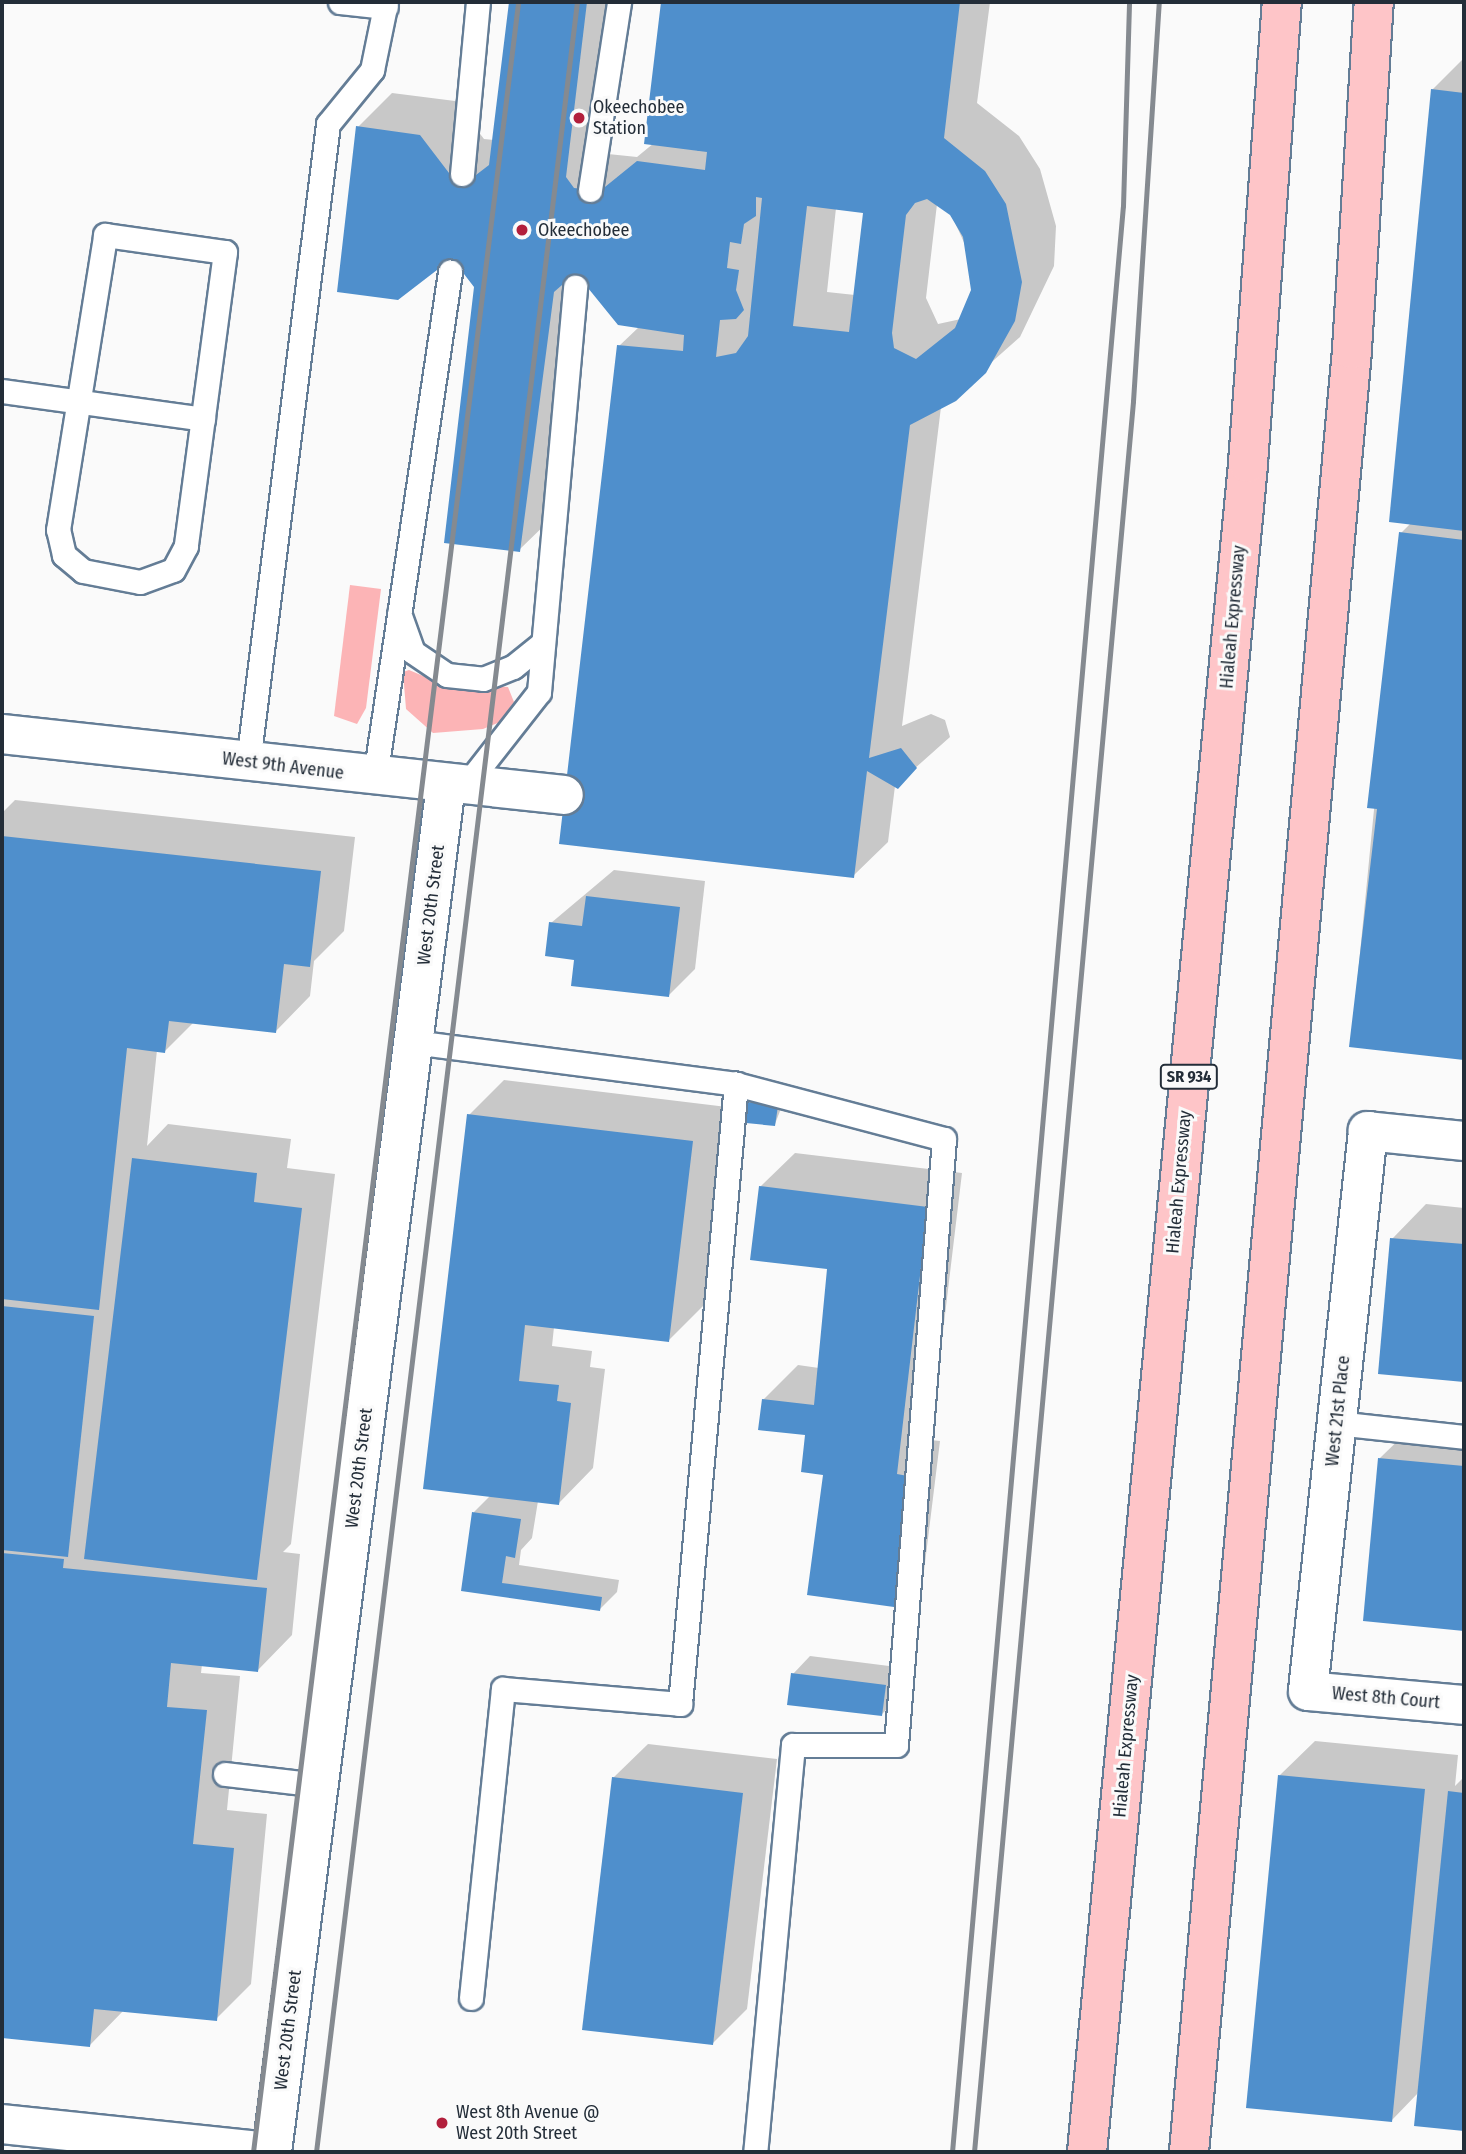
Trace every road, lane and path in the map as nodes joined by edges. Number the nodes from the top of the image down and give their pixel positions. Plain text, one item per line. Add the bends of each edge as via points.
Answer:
1 (340, 2) edge
2 (478, 2) edge
3 (619, 2) edge
4 (1282, 2) edge
5 (1374, 2) edge
6 (386, 5) edge
7 (462, 174) dead end
8 (590, 190) dead end
9 (450, 272) dead end
10 (575, 287) dead end
11 (2, 391) edge
12 (79, 401) junction
13 (202, 419) junction
14 (397, 607) junction
15 (542, 643) junction
16 (2, 734) edge
17 (248, 761) junction
18 (375, 776) junction
19 (457, 784) junction
20 (565, 795) dead end
21 (413, 1042) junction
22 (736, 1084) junction
23 (1464, 1141) edge
24 (1336, 1423) junction
25 (1464, 1437) edge
26 (1308, 1690) joint
27 (1464, 1705) edge
28 (225, 1774) dead end
29 (319, 1784) junction
30 (471, 1998) dead end
31 (2, 2124) edge
32 (271, 2152) edge
33 (755, 2152) edge
34 (1087, 2152) edge
35 (1189, 2152) edge

1 - 6 lane
2 - 7 lane
3 - 8 lane
4 - 34 main road, Hialeah Expressway / SR 934 via 1248,463
5 - 35 main road via 1352,349
6 - 17 lane via 372,70 328,124
9 - 14 lane
10 - 15 lane
11 - 12 lane
12 - 13 lane
12 - 13 lane via 58,530 64,555 83,570 140,582 173,570 186,546
12 - 13 lane via 105,235 225,252
14 - 15 lane via 412,652 447,675 483,679 513,667
14 - 18 lane
15 - 19 lane via 539,692
16 - 17 street, West 9th Avenue
17 - 18 street, West 9th Avenue
18 - 19 street, West 9th Avenue
19 - 20 street, West 9th Avenue
19 - 21 street, West 20th Street
21 - 22 lane
21 - 29 street, West 20th Street
22 - 30 lane via 680,1704 503,1689
22 - 33 lane via 944,1139 896,1745 793,1745
23 - 24 street, West 21st Place via 1368,1130
24 - 25 lane
24 - 26 street, West 21st Place
26 - 27 street, West 8th Court
28 - 29 lane
29 - 32 street, West 20th Street
31 - 32 street

